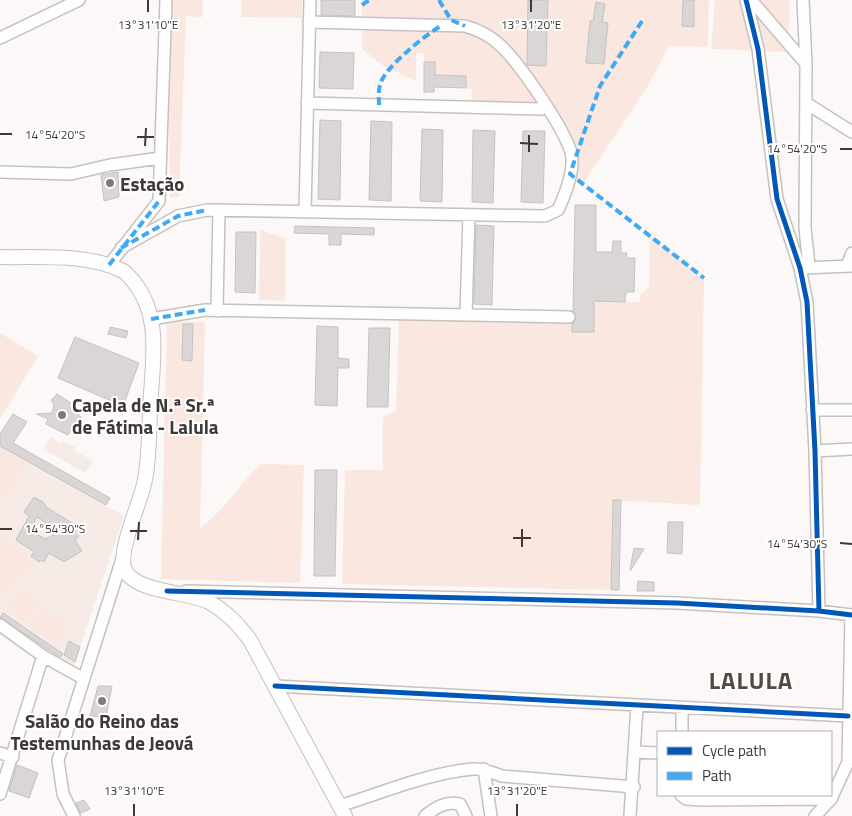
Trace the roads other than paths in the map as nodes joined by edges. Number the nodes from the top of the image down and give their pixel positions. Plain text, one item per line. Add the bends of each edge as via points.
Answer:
1 (80, 0) edge
2 (166, 0) edge
3 (310, 0) edge
4 (746, 0) edge
5 (750, 0) edge
6 (803, 0) edge
7 (309, 22) junction
8 (0, 38) edge
9 (806, 64) junction
10 (806, 102) junction
11 (307, 103) junction
12 (541, 109) dead end
13 (852, 132) edge
14 (160, 158) junction
15 (0, 172) edge
16 (213, 210) junction
17 (305, 212) junction
18 (469, 215) junction
19 (121, 248) junction
20 (852, 253) edge
21 (0, 257) edge
22 (109, 265) junction
23 (849, 266) edge
24 (804, 267) junction
25 (218, 310) junction
26 (466, 315) junction
27 (569, 317) dead end
28 (151, 319) junction
29 (812, 410) junction
30 (852, 410) edge
31 (852, 449) edge
32 (815, 450) junction
33 (123, 554) junction
34 (167, 591) junction
35 (820, 611) junction
36 (851, 615) edge
37 (0, 625) edge
38 (43, 656) junction
39 (84, 679) junction
40 (275, 686) junction
41 (637, 706) junction
42 (682, 708) junction
43 (848, 716) junction
44 (682, 731) edge
45 (635, 752) junction
46 (0, 753) edge
47 (657, 753) edge
48 (12, 757) junction
49 (484, 769) junction
50 (634, 787) junction
51 (0, 794) edge
52 (682, 796) edge
53 (831, 799) junction
54 (342, 811) edge
55 (74, 816) edge
56 (425, 816) edge
57 (466, 816) edge
58 (491, 816) edge
59 (630, 816) edge
60 (815, 816) edge

1 - 8 street
2 - 14 street
3 - 7 street
4 - 24 street via 758,48 777,199
5 - 9 street
6 - 9 street
7 - 11 street
7 - 18 street via 465,26 487,34 502,46 536,87 572,158 562,203 554,214 545,216
9 - 10 street
10 - 13 street
10 - 24 street
11 - 12 street
11 - 17 street
14 - 15 street via 70,174
14 - 19 street via 159,201
16 - 17 street
16 - 19 street via 178,216
16 - 25 street
17 - 18 street
18 - 26 street
19 - 22 street
20 - 23 street
21 - 22 main road via 90,260
22 - 28 main road via 126,272 147,300
23 - 24 street
24 - 29 street
25 - 26 street
25 - 28 street
26 - 27 street
28 - 33 main road via 154,368 144,482
29 - 30 street
29 - 32 street
31 - 32 street
32 - 35 street
33 - 34 main road via 124,567 131,579
33 - 39 street
34 - 35 street via 677,603
34 - 40 main road via 207,601 228,613 250,640
35 - 36 street
36 - 43 street
37 - 38 street
38 - 39 street
38 - 48 street
39 - 55 street via 58,760 63,794
40 - 41 street
40 - 54 main road
41 - 42 street
41 - 45 street
42 - 43 street
42 - 44 street
43 - 53 street via 848,762
45 - 47 street
45 - 50 street
46 - 48 street
48 - 51 street
49 - 50 street via 502,776
49 - 54 street via 433,777
49 - 58 street
50 - 59 street
52 - 53 street via 701,800
53 - 60 street
56 - 57 street via 438,806 451,802 460,804

